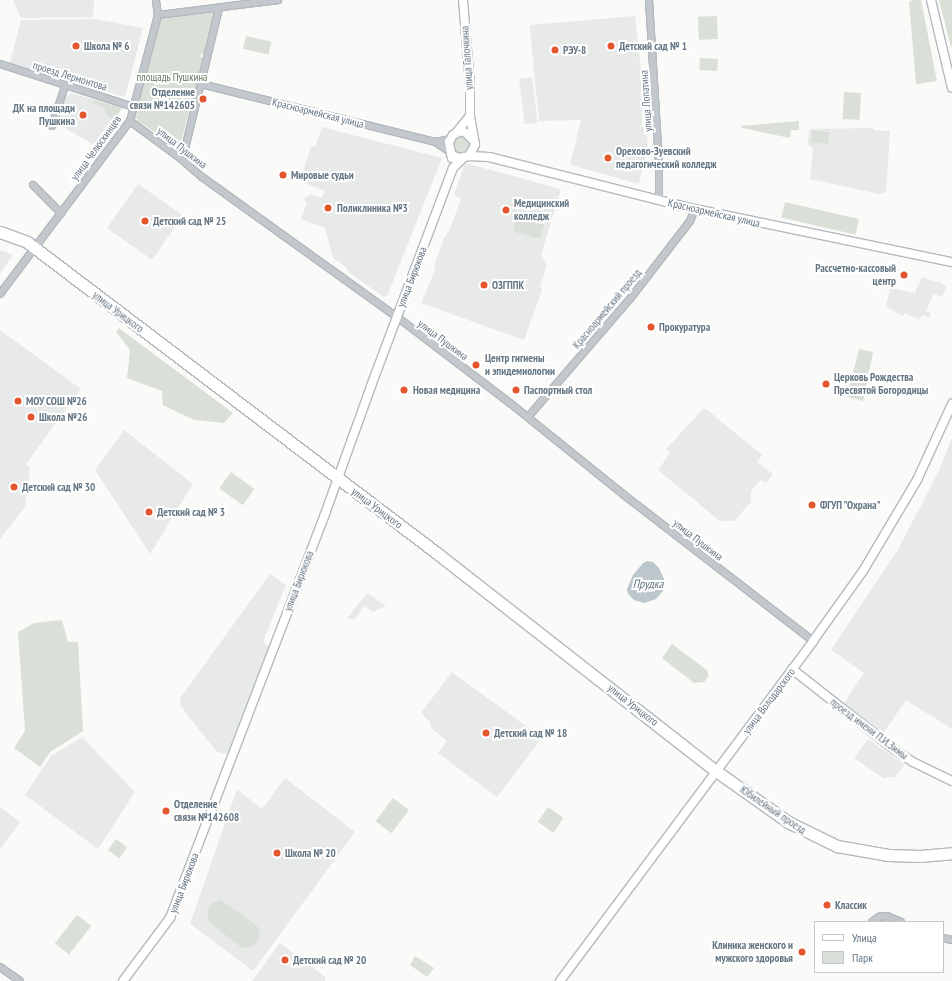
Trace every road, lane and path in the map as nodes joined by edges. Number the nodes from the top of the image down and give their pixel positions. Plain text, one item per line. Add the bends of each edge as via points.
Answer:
1 (156, 0) edge
2 (278, 0) edge
3 (463, 0) edge
4 (649, 0) edge
5 (931, 0) edge
6 (220, 8) junction
7 (158, 15) junction
8 (0, 64) edge
9 (201, 84) junction
10 (65, 86) junction
11 (952, 88) edge
12 (134, 107) junction
13 (470, 116) junction
14 (130, 121) junction
15 (52, 126) dead end
16 (456, 133) junction
17 (450, 139) junction
18 (435, 142) junction
19 (474, 143) junction
20 (450, 152) junction
21 (466, 157) junction
22 (489, 157) junction
23 (180, 158) junction
24 (453, 168) junction
25 (33, 185) dead end
26 (659, 200) junction
27 (695, 208) junction
28 (61, 213) junction
29 (0, 232) edge
30 (0, 239) edge
31 (34, 249) junction
32 (952, 256) edge
33 (942, 260) junction
34 (952, 262) edge
35 (0, 294) edge
36 (397, 317) junction
37 (952, 404) edge
38 (528, 417) junction
39 (338, 478) junction
40 (813, 642) junction
41 (792, 669) junction
42 (716, 771) junction
43 (952, 781) edge
44 (952, 853) edge
45 (873, 921) edge
46 (899, 921) edge
47 (0, 966) edge
48 (20, 981) edge
49 (123, 981) edge
50 (560, 981) edge

1 - 7 street, улица Челюскинцев
2 - 6 street
3 - 13 street, улица Галочкина
4 - 26 street, улица Лопатина
5 - 11 street
6 - 7 street
6 - 9 street
7 - 12 street, улица Челюскинцев
8 - 10 street, проезд Лермонтова
9 - 18 street, Красноармейская улица
9 - 23 street via 184,153
10 - 12 street, проезд Лермонтова
10 - 15 street
12 - 14 street, улица Челюскинцев
13 - 16 street
13 - 19 street, улица Галочкина
14 - 23 street, улица Пушкина
14 - 28 street, улица Челюскинцев
16 - 17 street
16 - 19 street via 466,133
17 - 18 street
17 - 20 street
18 - 20 street
19 - 21 street
19 - 22 street
20 - 21 street via 458,158
20 - 24 street
21 - 22 street
21 - 24 street
22 - 26 street, Красноармейская улица
23 - 36 street, улица Пушкина via 202,177
24 - 36 street, улица Бирюкова
25 - 28 street
26 - 27 street, Красноармейская улица
27 - 33 street, Красноармейская улица
27 - 38 street, Красноармейский проезд via 690,221 630,299
28 - 31 street, улица Челюскинцев
29 - 31 highway, улица Урицкого via 27,242
30 - 31 highway, улица Урицкого via 23,248
31 - 35 street, улица Челюскинцев
31 - 39 highway, улица Урицкого
32 - 33 street
33 - 34 street, Красноармейская улица
36 - 38 street, улица Пушкина
36 - 39 street, улица Бирюкова
37 - 40 street, улица Володарского via 917,480 879,545
38 - 40 street, улица Пушкина
39 - 42 highway, улица Урицкого
39 - 49 street, улица Бирюкова via 170,918
40 - 41 street, улица Володарского
41 - 42 street, улица Володарского
41 - 43 street, проезд имени П.И.Зимы via 895,750
42 - 44 highway, Юбилейный проезд via 788,822 837,846 888,855
42 - 50 street, улица Володарского
45 - 46 street via 887,916
47 - 48 street

